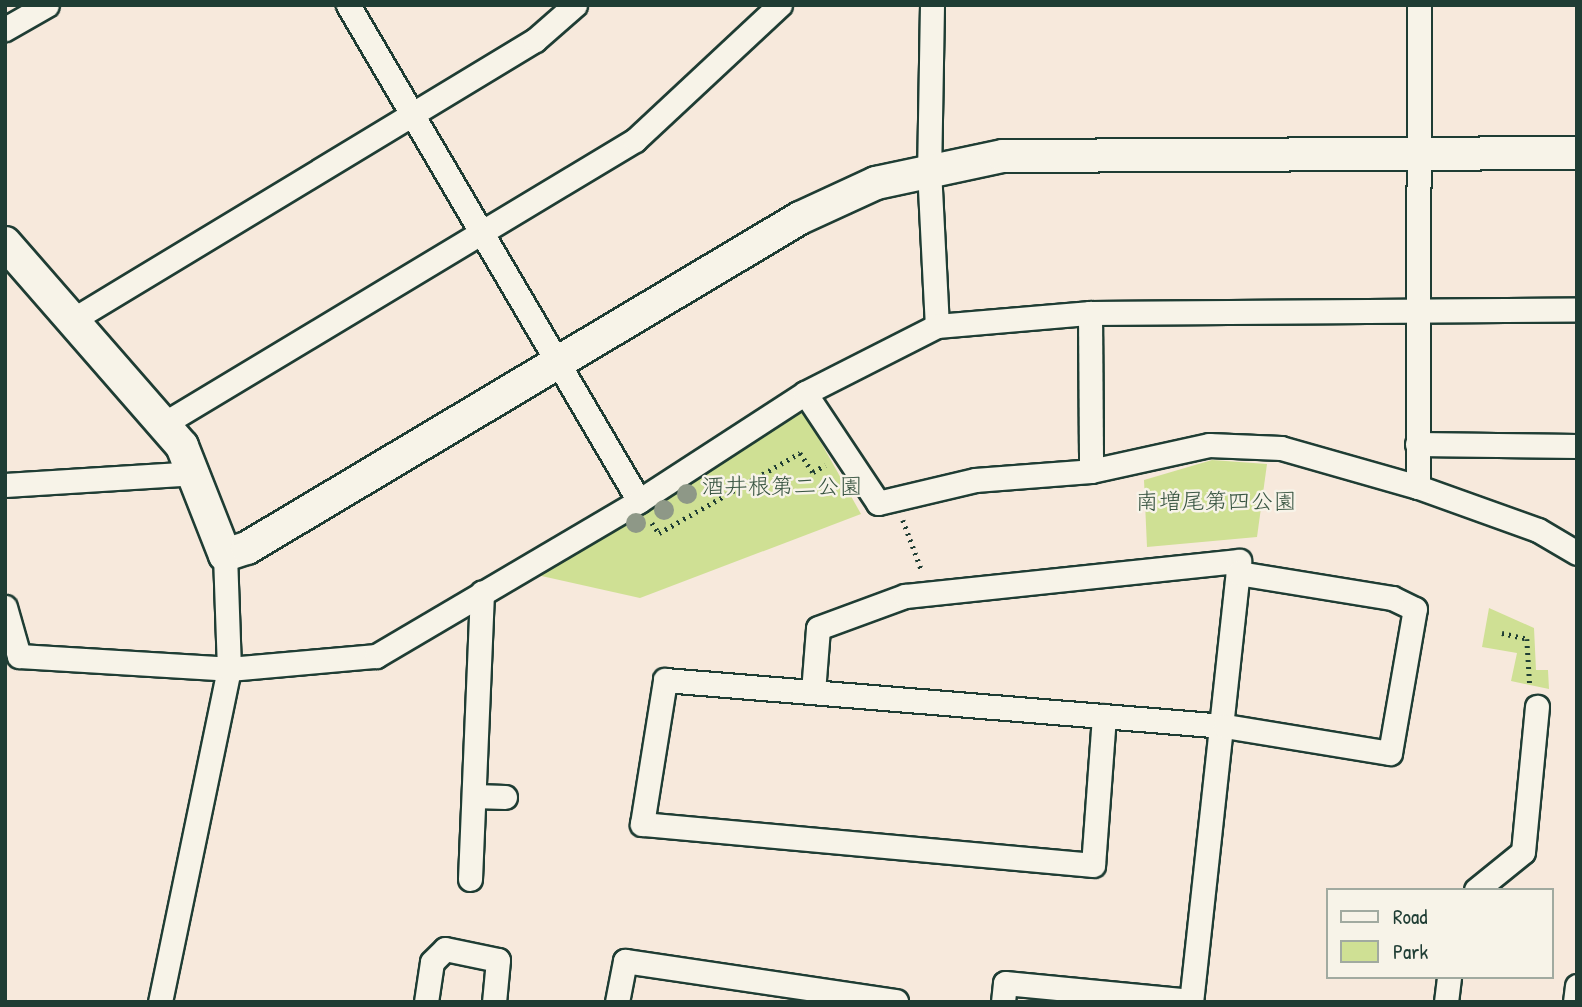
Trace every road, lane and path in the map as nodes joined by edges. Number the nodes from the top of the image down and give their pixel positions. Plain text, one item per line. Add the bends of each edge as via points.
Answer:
1 (47, 5) edge
2 (348, 5) edge
3 (575, 5) edge
4 (780, 5) edge
5 (932, 5) edge
6 (1419, 5) edge
7 (5, 29) edge
8 (413, 113) junction
9 (1417, 153) junction
10 (1577, 153) edge
11 (929, 169) junction
12 (478, 234) junction
13 (5, 243) edge
14 (1577, 310) edge
15 (1416, 311) junction
16 (1090, 313) junction
17 (74, 319) junction
18 (937, 326) junction
19 (558, 364) junction
20 (805, 393) junction
21 (165, 423) junction
22 (1417, 444) junction
23 (1577, 446) edge
24 (845, 455) junction
25 (1091, 471) junction
26 (197, 473) junction
27 (5, 485) edge
28 (1418, 487) junction
29 (639, 501) junction
30 (659, 533) dead end
31 (1577, 553) edge
32 (226, 555) junction
33 (1238, 573) junction
34 (482, 592) junction
35 (5, 607) edge
36 (1502, 633) dead end
37 (229, 669) junction
38 (813, 692) junction
39 (1536, 707) joint
40 (1104, 716) junction
41 (1225, 726) junction
42 (474, 796) junction
43 (505, 797) dead end
44 (470, 879) dead end
45 (1478, 888) edge
46 (1449, 979) edge
47 (1577, 986) edge
48 (896, 999) edge
49 (1191, 1001) edge
50 (160, 1002) edge
51 (426, 1002) edge
52 (494, 1002) edge
53 (617, 1002) edge
54 (1003, 1002) edge
55 (1446, 1002) edge
56 (1574, 1002) edge

1 - 7 street
2 - 8 street
3 - 8 street via 535,40
4 - 12 street via 635,139
5 - 11 street
6 - 9 street
8 - 12 street
8 - 17 street
9 - 10 street
9 - 11 street via 1003,156
9 - 15 street
11 - 18 street
11 - 19 street via 831,201
12 - 19 street
12 - 21 street
13 - 17 street
14 - 15 street
15 - 16 street
15 - 22 street
16 - 18 street
16 - 25 street
17 - 21 street
18 - 20 street
19 - 29 street
19 - 32 street
20 - 24 street
20 - 29 street
21 - 26 street
22 - 23 street
22 - 28 street
24 - 25 street via 878,503 975,480
24 - 30 path via 813,472 800,453
25 - 28 street via 1209,445 1281,448
26 - 27 street
26 - 32 street
28 - 31 street via 1538,530
29 - 34 street
32 - 37 street
33 - 38 street via 1239,561 905,596 818,628
33 - 41 street
33 - 41 street via 1392,598 1415,609 1390,753
34 - 37 street via 376,656
34 - 42 street
35 - 37 street via 19,656
36 - 39 path via 1527,639
37 - 50 street
38 - 40 street
38 - 40 street via 665,680 642,824 1093,864
39 - 45 street via 1523,852
40 - 41 street
41 - 49 street
42 - 43 street
42 - 44 street
46 - 55 street
47 - 56 street
48 - 53 street via 625,961
49 - 54 street via 1006,983
51 - 52 street via 432,961 444,949 498,960

